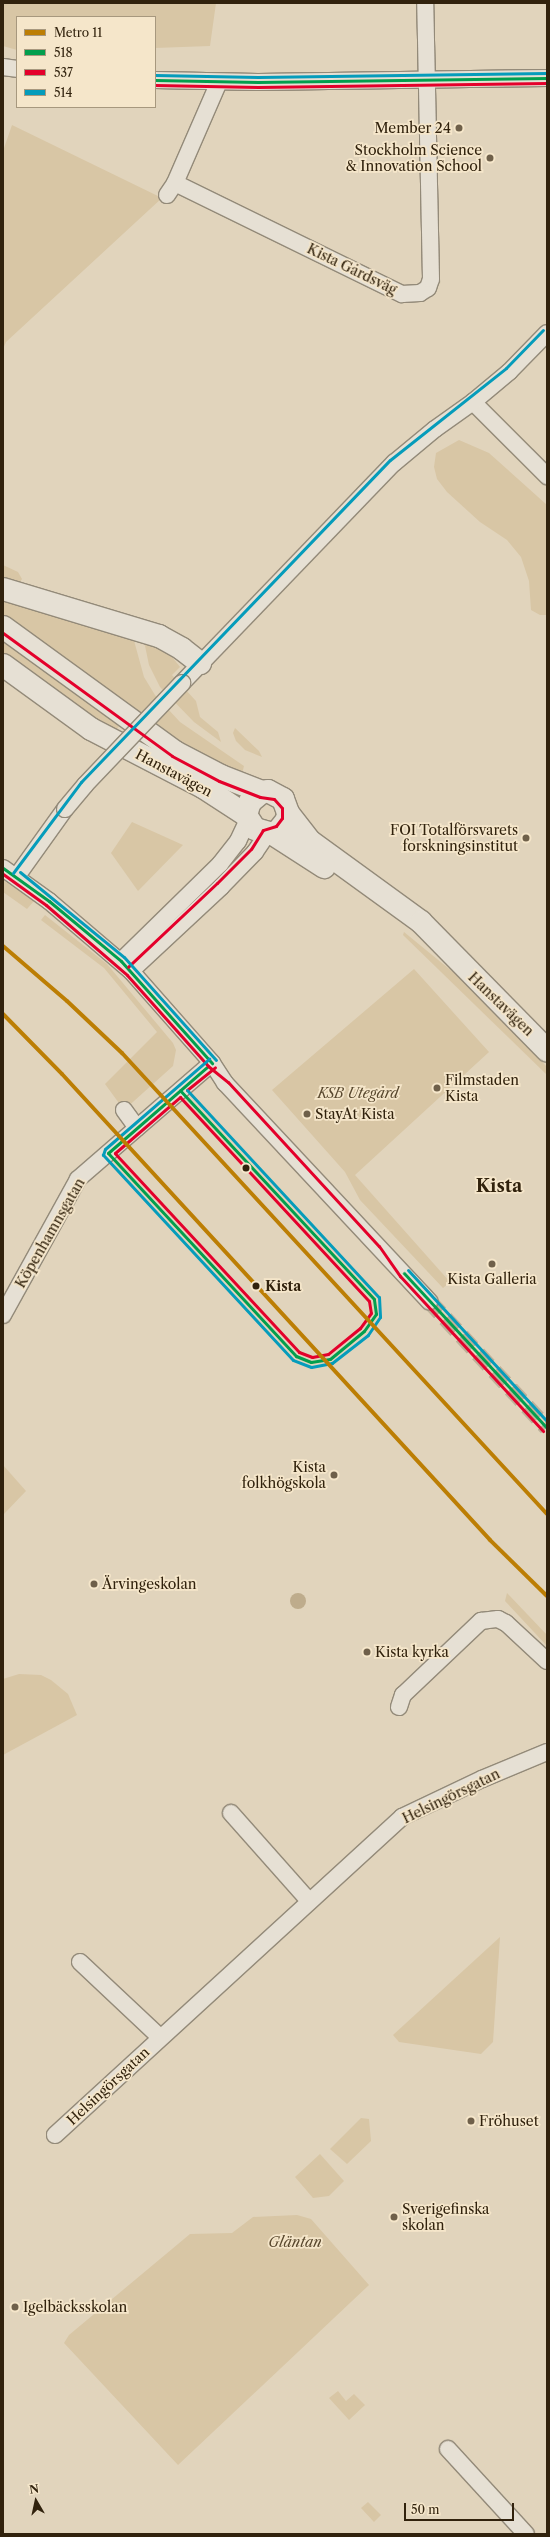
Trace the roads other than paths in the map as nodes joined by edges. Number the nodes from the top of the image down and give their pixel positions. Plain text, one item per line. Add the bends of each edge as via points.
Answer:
1 (425, 3) edge
2 (3, 67) edge
3 (16, 69) edge
4 (547, 78) edge
5 (156, 80) edge
6 (426, 80) junction
7 (219, 82) junction
8 (547, 333) edge
9 (473, 402) junction
10 (547, 476) edge
11 (3, 589) edge
12 (3, 627) edge
13 (200, 663) junction
14 (3, 665) edge
15 (262, 792) junction
16 (288, 813) junction
17 (247, 818) junction
18 (270, 834) junction
19 (10, 872) edge
20 (454, 958) junction
21 (126, 966) junction
22 (547, 1050) edge
23 (212, 1063) junction
24 (124, 1110) dead end
25 (137, 1128) junction
26 (429, 1301) tunnel mouth
27 (3, 1315) edge
28 (547, 1661) edge
29 (399, 1707) dead end
30 (547, 1752) edge
31 (231, 1813) dead end
32 (310, 1901) junction
33 (80, 1962) dead end
34 (160, 2038) junction
35 (55, 2135) dead end
36 (448, 2449) dead end
37 (526, 2534) edge

1 - 6 street, Kista Gårdsväg
2 - 3 street
4 - 6 street
5 - 7 street
6 - 7 street
6 - 7 street, Kista Gårdsväg via 431,279 428,288 420,293 402,294 171,189
8 - 9 street via 509,372
9 - 10 street
9 - 13 street via 394,463
11 - 13 main road via 159,636
12 - 15 main road, Hanstavägen via 175,752 221,776
13 - 19 street, bridge via 85,785
14 - 17 main road, Hanstavägen via 91,729 203,787
15 - 16 main road, Hanstavägen via 268,791 283,799
15 - 17 main road via 250,802
16 - 18 main road via 284,825
16 - 20 main road, Hanstavägen via 311,842 420,922
17 - 18 main road, Hanstavägen via 255,829
17 - 21 street via 238,841 220,864
18 - 20 main road, Hanstavägen via 346,880 435,949
18 - 21 street via 240,867
19 - 21 street
20 - 22 main road, Hanstavägen
21 - 23 street
23 - 25 street, Köpenhamnsgatan
23 - 26 street via 225,1083
24 - 25 street
25 - 27 street, Köpenhamnsgatan via 78,1179
28 - 29 street via 506,1623 498,1620 481,1621 403,1695
30 - 32 street, Helsingörsgatan via 402,1817
31 - 32 street
32 - 34 street, Helsingörsgatan
33 - 34 street, Helsingörsgatan
34 - 35 street, Helsingörsgatan
36 - 37 street

